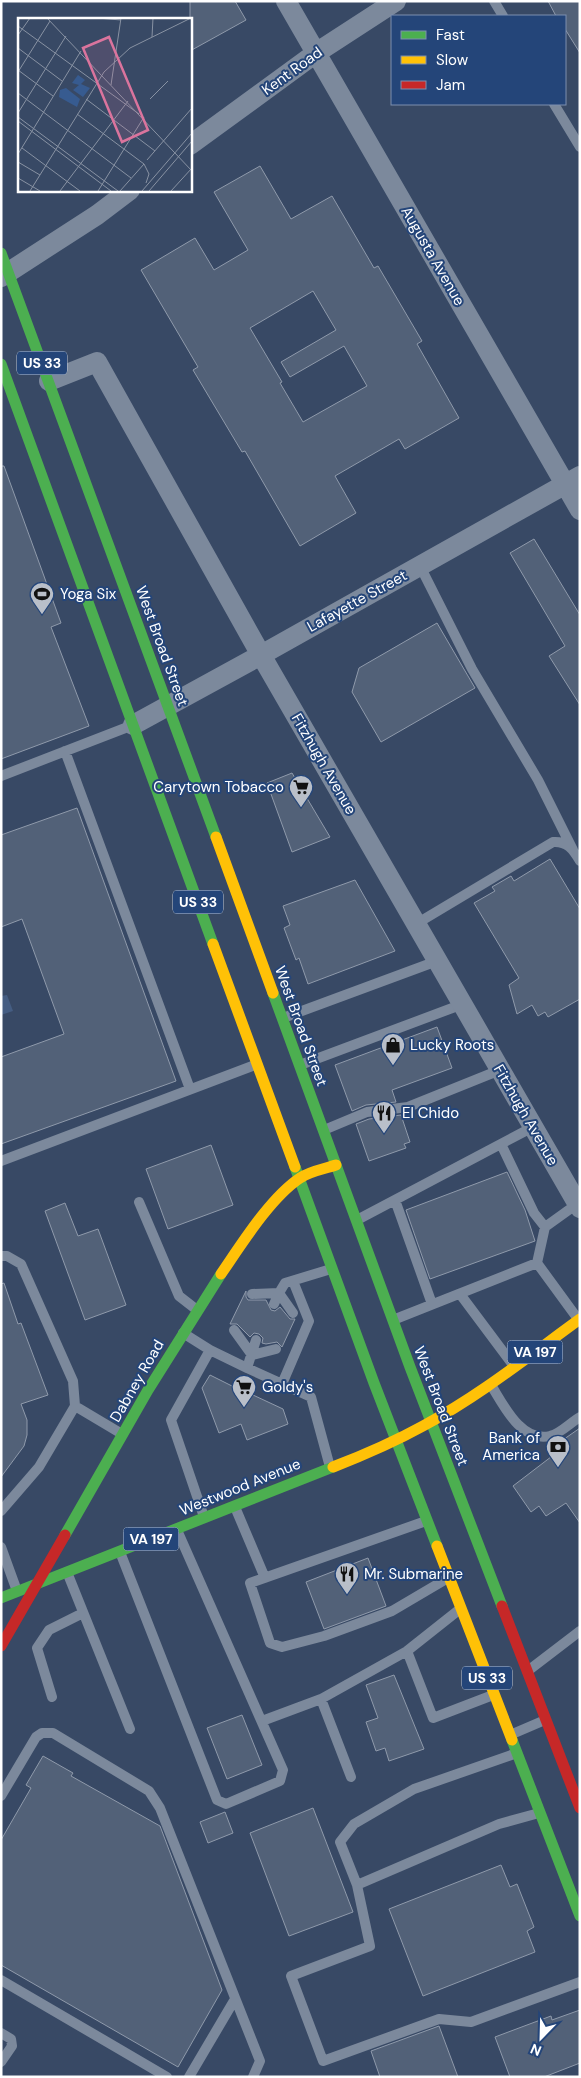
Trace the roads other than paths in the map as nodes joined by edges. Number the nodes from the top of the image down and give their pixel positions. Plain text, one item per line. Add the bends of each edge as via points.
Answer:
1 (286, 1) edge
2 (396, 1) edge
3 (494, 1) edge
4 (502, 15) edge
5 (316, 53) junction
6 (555, 105) edge
7 (191, 144) edge
8 (580, 147) edge
9 (129, 191) edge
10 (1, 253) edge
11 (5, 274) edge
12 (1, 364) edge
13 (49, 381) junction
14 (572, 480) edge
15 (580, 510) edge
16 (420, 566) junction
17 (261, 655) junction
18 (168, 706) junction
19 (133, 724) junction
20 (65, 751) junction
21 (1, 776) edge
22 (573, 850) junction
23 (580, 861) edge
24 (416, 924) junction
25 (437, 961) junction
26 (463, 1004) junction
27 (282, 1018) junction
28 (257, 1064) junction
29 (300, 1065) junction
30 (500, 1070) junction
31 (186, 1091) junction
32 (533, 1126) junction
33 (323, 1130) junction
34 (501, 1144) junction
35 (1, 1161) edge
36 (336, 1165) junction
37 (299, 1178) junction
38 (395, 1200) junction
39 (139, 1202) dead end
40 (578, 1206) edge
41 (357, 1221) junction
42 (544, 1226) junction
43 (1, 1256) edge
44 (537, 1263) junction
45 (332, 1269) junction
46 (293, 1281) junction
47 (279, 1293) junction
48 (252, 1294) dead end
49 (460, 1294) junction
50 (274, 1304) dead end
51 (432, 1304) junction
52 (198, 1310) junction
53 (293, 1313) dead end
54 (393, 1320) junction
55 (579, 1320) edge
56 (234, 1330) dead end
57 (182, 1333) junction
58 (256, 1340) dead end
59 (276, 1349) dead end
60 (210, 1350) junction
61 (252, 1356) junction
62 (514, 1366) junction
63 (247, 1368) junction
64 (490, 1383) junction
65 (282, 1384) junction
66 (75, 1406) junction
67 (580, 1417) edge
68 (431, 1422) junction
69 (123, 1435) junction
70 (396, 1440) junction
71 (330, 1468) junction
72 (234, 1506) junction
73 (1, 1511) edge
74 (204, 1518) junction
75 (427, 1521) junction
76 (176, 1529) junction
77 (1, 1546) edge
78 (120, 1552) junction
79 (67, 1572) junction
80 (265, 1578) junction
81 (449, 1578) junction
82 (38, 1584) junction
83 (17, 1592) junction
84 (1, 1598) edge
85 (460, 1608) junction
86 (83, 1613) junction
87 (580, 1631) edge
88 (1, 1646) edge
89 (407, 1651) junction
90 (527, 1671) junction
91 (494, 1694) junction
92 (52, 1696) dead end
93 (321, 1699) junction
94 (546, 1719) junction
95 (262, 1721) junction
96 (130, 1729) dead end
97 (510, 1735) junction
98 (517, 1753) junction
99 (351, 1777) dead end
100 (577, 1790) edge
101 (1, 1796) edge
102 (580, 1808) edge
103 (540, 1813) junction
104 (357, 1885) junction
105 (580, 1916) edge
106 (1, 1980) edge
107 (580, 1982) edge
108 (235, 1999) junction
109 (1, 2033) edge
110 (1, 2062) edge
111 (167, 2077) edge
112 (189, 2077) edge
113 (253, 2077) edge

1 - 5 street, Augusta Avenue
2 - 5 street, Kent Road
3 - 4 lane
5 - 7 street, Kent Road
5 - 14 street, Augusta Avenue
6 - 8 lane
9 - 11 street
10 - 11 main road, West Broad Street / US 33
11 - 13 main road, West Broad Street / US 33
12 - 19 main road, US 33
13 - 17 street, Fitzhugh Avenue via 97,362
13 - 18 main road, West Broad Street / US 33
14 - 15 street, Augusta Avenue
14 - 16 street, Lafayette Street
16 - 17 street, Lafayette Street
16 - 22 lane via 472,669 538,780
17 - 18 street, Lafayette Street
17 - 24 street, Fitzhugh Avenue
18 - 19 street, Lafayette Street
18 - 27 main road, West Broad Street / US 33
19 - 20 lane
19 - 28 main road, US 33
20 - 21 lane
20 - 31 lane
22 - 23 lane
22 - 24 lane via 562,842 552,842
24 - 25 street, Fitzhugh Avenue
25 - 26 street, Fitzhugh Avenue
25 - 27 lane
26 - 29 lane
26 - 30 street, Fitzhugh Avenue
27 - 29 main road, West Broad Street / US 33
28 - 31 lane
28 - 37 main road, US 33
29 - 33 main road, West Broad Street / US 33
30 - 32 street, Fitzhugh Avenue
30 - 33 lane via 408,1107 368,1112
31 - 35 lane
32 - 34 lane
32 - 40 street, Fitzhugh Avenue
33 - 36 main road, West Broad Street / US 33
34 - 38 lane
34 - 42 lane via 534,1213
36 - 37 main road, Dabney Road
36 - 41 main road, West Broad Street / US 33
37 - 45 main road, US 33
37 - 52 main road, Dabney Road via 263,1217
38 - 41 lane
38 - 51 lane
39 - 52 lane via 178,1296
40 - 42 lane
41 - 54 main road, West Broad Street / US 33
42 - 44 lane
43 - 66 lane via 21,1264 73,1381
44 - 49 lane
44 - 55 lane
45 - 46 lane
45 - 70 main road, US 33
46 - 47 lane via 285,1283
46 - 65 lane via 309,1321
47 - 48 lane
47 - 50 lane
47 - 53 lane
49 - 51 lane
49 - 62 lane
51 - 54 lane
52 - 57 main road, Dabney Road
54 - 68 main road, West Broad Street / US 33
55 - 62 main road, VA 197
56 - 61 lane
57 - 60 lane
57 - 69 main road, Dabney Road
58 - 61 lane
59 - 61 lane
60 - 63 lane
60 - 74 lane via 171,1420
61 - 63 lane
62 - 64 main road, VA 197
63 - 65 lane
64 - 67 lane via 512,1418 526,1431 539,1436 550,1436
64 - 68 main road, VA 197
65 - 71 lane via 311,1397
66 - 69 lane
66 - 73 lane via 39,1467
68 - 70 main road, Westwood Avenue / VA 197
68 - 90 main road, West Broad Street / US 33
69 - 82 main road, Dabney Road
70 - 71 main road, Westwood Avenue / VA 197
70 - 75 main road, US 33
71 - 72 main road, Westwood Avenue / VA 197
72 - 74 main road, Westwood Avenue / VA 197
72 - 80 lane
74 - 76 main road, Westwood Avenue / VA 197
75 - 80 lane
75 - 81 main road, US 33
76 - 78 main road, Westwood Avenue / VA 197
76 - 95 lane
77 - 83 lane
78 - 79 main road, Westwood Avenue / VA 197
78 - 95 lane via 217,1800 226,1804 280,1781 283,1770
79 - 82 main road, Westwood Avenue / VA 197
79 - 86 lane
80 - 81 lane via 250,1583 270,1643 282,1647 324,1636 392,1611
81 - 85 main road, US 33
82 - 83 main road, Westwood Avenue / VA 197
82 - 88 main road, Dabney Road
83 - 84 main road, Westwood Avenue / VA 197
85 - 89 lane
85 - 91 main road, US 33
86 - 92 lane via 49,1630 38,1648
86 - 96 lane
87 - 90 lane
89 - 91 lane via 433,1718
89 - 93 lane
90 - 94 main road, West Broad Street / US 33
91 - 97 main road, US 33
93 - 95 lane
93 - 99 lane
94 - 97 lane
94 - 100 main road, West Broad Street / US 33
97 - 98 main road, US 33
98 - 103 main road, US 33
98 - 104 lane via 414,1789 354,1824 340,1842
100 - 102 main road, West Broad Street / US 33
101 - 108 lane via 36,1737 42,1733 53,1734 149,1792 160,1808
103 - 104 lane via 499,1824
103 - 105 main road, US 33
104 - 107 lane via 370,1946 291,1976 323,2061 439,2019 472,2022
106 - 111 lane
108 - 112 lane
108 - 113 lane via 260,2061
109 - 110 lane via 11,2039 12,2046

